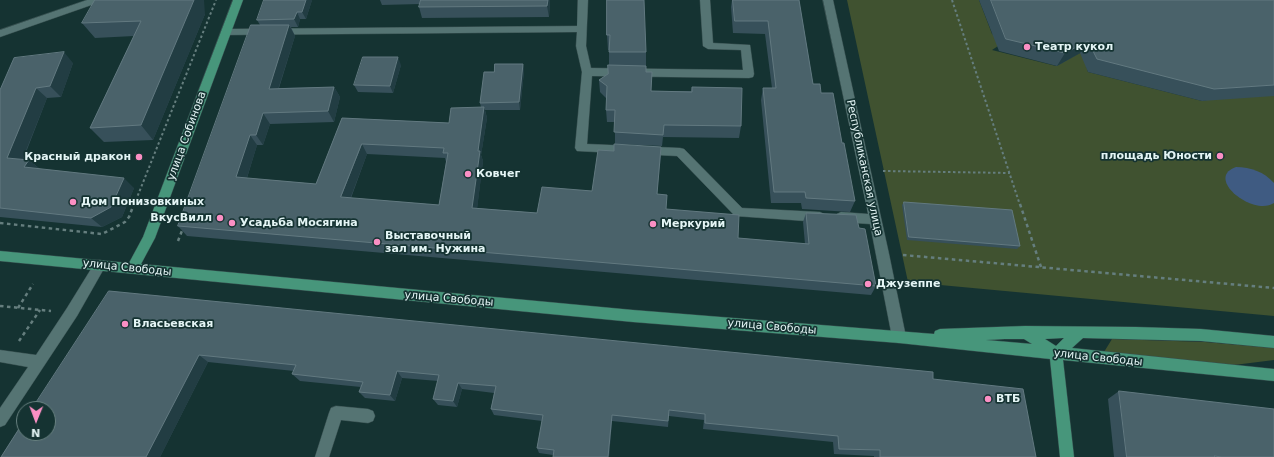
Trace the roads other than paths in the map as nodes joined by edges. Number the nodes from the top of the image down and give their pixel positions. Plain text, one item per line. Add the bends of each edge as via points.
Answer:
1 (97, 0) edge
2 (238, 0) edge
3 (583, 0) edge
4 (705, 0) edge
5 (828, 0) edge
6 (582, 29) junction
7 (226, 32) junction
8 (0, 34) edge
9 (587, 72) junction
10 (875, 219) junction
11 (0, 256) edge
12 (100, 265) junction
13 (132, 269) junction
14 (1026, 332) junction
15 (1081, 332) junction
16 (899, 337) junction
17 (1274, 342) edge
18 (1056, 354) junction
19 (4, 356) edge
20 (39, 362) junction
21 (1274, 375) edge
22 (368, 416) dead end
23 (0, 420) edge
24 (322, 457) edge
25 (1067, 457) edge

1 - 8 street
2 - 7 main road, улица Собинова
3 - 6 street
4 - 9 street via 708,46 746,47 749,74
5 - 10 street, Республиканская улица
6 - 7 street
6 - 9 street via 581,46
7 - 13 main road, улица Собинова via 149,238
9 - 10 street via 581,148 680,152 739,214
10 - 16 street, Республиканская улица
11 - 12 main road, улица Свободы
12 - 13 main road, улица Свободы
12 - 20 street
13 - 16 main road, улица Свободы via 626,315
14 - 15 main road, улица Свободы
14 - 16 main road, улица Свободы
14 - 18 main road
15 - 17 main road, улица Свободы via 1203,336
15 - 18 main road
16 - 18 main road, улица Свободы
18 - 21 main road, улица Свободы
18 - 25 main road
19 - 20 street
20 - 23 street
22 - 24 street via 336,414

